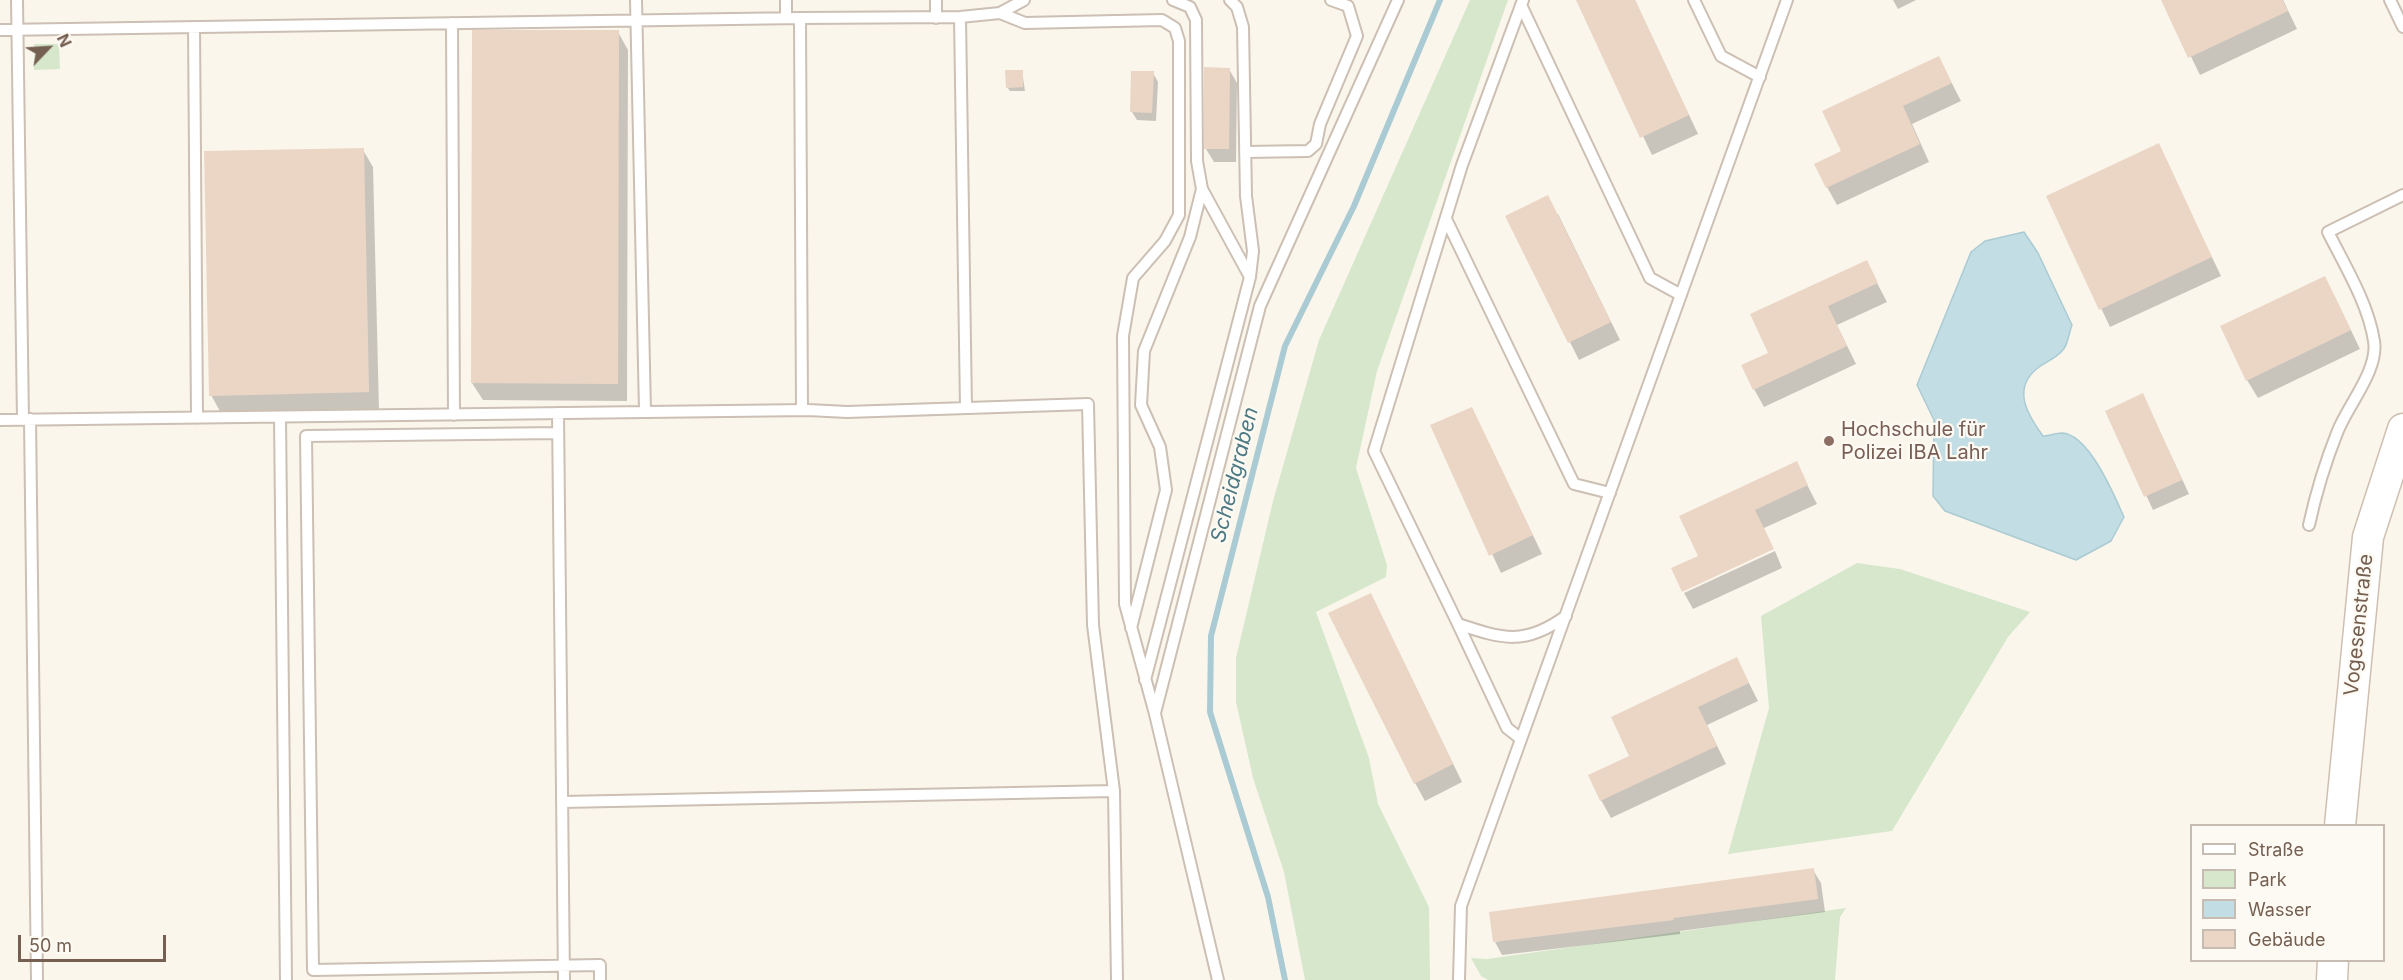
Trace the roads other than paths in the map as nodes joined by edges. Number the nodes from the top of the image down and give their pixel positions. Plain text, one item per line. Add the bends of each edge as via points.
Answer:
1 (17, 0) edge
2 (636, 0) edge
3 (786, 0) edge
4 (936, 0) edge
5 (1024, 0) edge
6 (1173, 0) edge
7 (1230, 0) edge
8 (1331, 0) edge
9 (1398, 0) edge
10 (1694, 0) edge
11 (1787, 0) edge
12 (2390, 0) edge
13 (1522, 3) edge
14 (1000, 13) junction
15 (960, 17) junction
16 (786, 18) junction
17 (800, 18) junction
18 (936, 18) junction
19 (637, 20) junction
20 (452, 23) junction
21 (194, 27) junction
22 (2403, 27) edge
23 (0, 30) edge
24 (18, 30) junction
25 (1760, 77) junction
26 (1245, 152) junction
27 (1202, 189) junction
28 (2403, 195) edge
29 (1446, 219) junction
30 (1250, 277) junction
31 (1681, 295) junction
32 (966, 408) junction
33 (802, 410) junction
34 (645, 411) junction
35 (558, 413) junction
36 (454, 415) junction
37 (280, 417) junction
38 (197, 418) junction
39 (0, 420) edge
40 (27, 420) junction
41 (2403, 429) edge
42 (558, 433) junction
43 (1610, 493) junction
44 (2309, 525) dead end
45 (1566, 616) junction
46 (1458, 624) junction
47 (1130, 631) junction
48 (1144, 680) junction
49 (1155, 714) junction
50 (1521, 740) junction
51 (1114, 791) junction
52 (562, 802) junction
53 (2340, 824) edge
54 (2333, 962) edge
55 (564, 965) junction
56 (37, 980) edge
57 (286, 980) edge
58 (564, 980) edge
59 (600, 980) edge
60 (1117, 980) edge
61 (1218, 980) edge
62 (1459, 980) edge
63 (2332, 980) edge

1 - 24 lane
2 - 19 lane
3 - 16 lane
4 - 18 lane
5 - 14 lane
6 - 27 lane via 1190,7 1196,20 1197,161
7 - 26 lane via 1237,7 1243,27
8 - 26 lane via 1348,6 1357,36 1320,124 1316,144 1308,152
9 - 49 lane via 1260,306
10 - 25 lane via 1721,56
11 - 25 lane
12 - 22 lane
13 - 29 lane
13 - 31 lane via 1650,279
14 - 15 lane
14 - 47 lane via 1024,23 1162,20 1175,28 1179,41 1179,215 1165,241 1133,278 1123,336 1125,604
15 - 18 lane
15 - 32 lane
16 - 17 lane
16 - 19 lane
17 - 18 lane
17 - 33 lane
19 - 20 lane
19 - 34 lane
20 - 21 lane
20 - 36 lane
21 - 24 lane
21 - 38 lane
23 - 24 lane
24 - 40 lane
25 - 31 lane
26 - 30 lane via 1253,251
27 - 30 lane
27 - 47 lane via 1190,237 1144,351 1141,405 1160,447 1166,490
28 - 44 lane via 2328,232 2366,312 2375,343 2372,366 2337,430
29 - 43 lane via 1574,484
29 - 46 lane via 1374,451
30 - 48 lane
31 - 43 lane
32 - 33 lane
32 - 51 lane via 1088,404 1093,625
33 - 34 lane
34 - 35 lane
35 - 36 lane
35 - 42 lane
36 - 37 lane
37 - 38 lane
37 - 57 lane
38 - 40 lane
39 - 40 lane
40 - 56 lane
41 - 53 street, Vogesenstraße via 2368,537
42 - 52 lane
42 - 55 lane via 306,436 313,970
43 - 45 lane
45 - 46 lane via 1546,630 1521,637 1498,637
45 - 50 lane
46 - 50 lane via 1507,728
47 - 48 lane
48 - 49 lane
49 - 61 lane
50 - 62 lane via 1461,906
51 - 52 lane
51 - 60 lane
52 - 55 lane
54 - 63 street
55 - 58 lane
55 - 59 lane via 600,964

